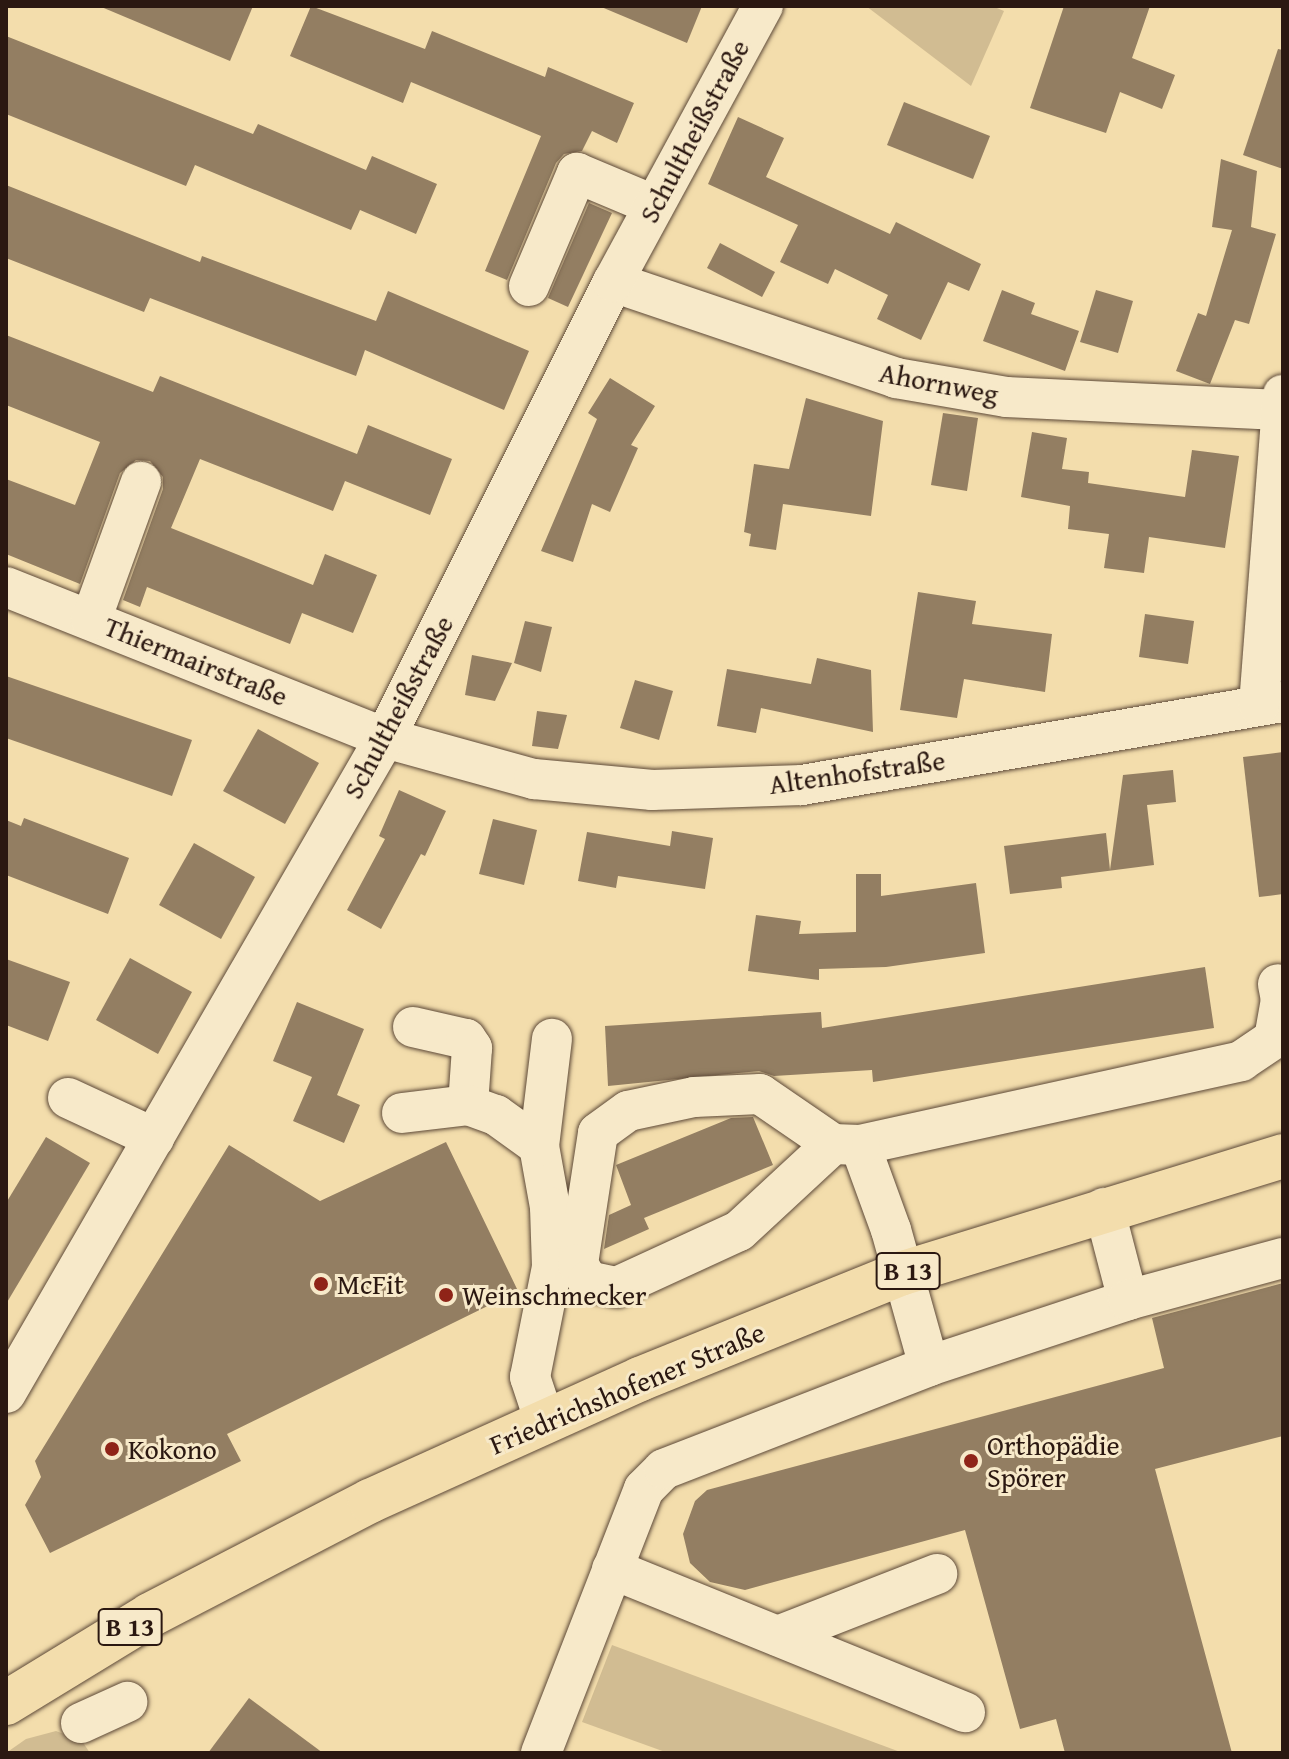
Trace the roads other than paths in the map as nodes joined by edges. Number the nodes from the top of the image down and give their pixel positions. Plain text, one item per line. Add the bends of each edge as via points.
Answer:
1 (763, 6) edge
2 (653, 205) junction
3 (613, 282) junction
4 (529, 286) dead end
5 (1281, 402) edge
6 (141, 482) dead end
7 (6, 587) edge
8 (91, 620) junction
9 (1271, 704) edge
10 (385, 738) junction
11 (1278, 984) dead end
12 (413, 1027) dead end
13 (552, 1039) dead end
14 (68, 1098) dead end
15 (468, 1105) junction
16 (402, 1113) dead end
17 (154, 1138) junction
18 (846, 1144) junction
19 (539, 1146) junction
20 (1283, 1156) edge
21 (1104, 1208) junction
22 (1283, 1258) edge
23 (903, 1273) junction
24 (1128, 1300) junction
25 (929, 1366) junction
26 (6, 1393) edge
27 (545, 1422) junction
28 (612, 1569) junction
29 (937, 1574) dead end
30 (778, 1636) junction
31 (127, 1702) dead end
32 (6, 1703) edge
33 (965, 1712) dead end
34 (81, 1723) dead end
35 (541, 1753) edge

1 - 2 street, Schultheißstraße
2 - 3 street, Schultheißstraße
2 - 4 street via 577,173
3 - 5 street, Ahornweg via 896,378 1006,397
3 - 10 street, Schultheißstraße
5 - 9 street
6 - 8 street
7 - 8 street, Thiermairstraße
8 - 10 street, Thiermairstraße
9 - 10 street, Altenhofstraße via 802,785 652,790 534,779
10 - 17 street, Schultheißstraße
11 - 18 street via 1281,1000 1274,1039 1241,1061
12 - 15 street via 466,1039 472,1048
13 - 19 street
14 - 17 street
15 - 16 street
15 - 19 street via 496,1115
17 - 26 street, Schultheißstraße
18 - 18 street via 739,1231 705,1251 617,1287 588,1281 578,1264 598,1133 628,1111 694,1097 760,1094
18 - 23 street
19 - 27 street via 550,1207 552,1267 530,1377
20 - 21 main road, Friedrichshofener Straße / B 13
21 - 23 main road, Friedrichshofener Straße / B 13
21 - 24 street
22 - 24 street
23 - 25 street
23 - 27 main road, Friedrichshofener Straße / B 13
24 - 25 street
25 - 28 street via 664,1469 644,1489
27 - 32 main road, Friedrichshofener Straße / B 13 via 370,1501 150,1615
28 - 30 street
28 - 35 street
29 - 30 street
30 - 33 street
31 - 34 street

